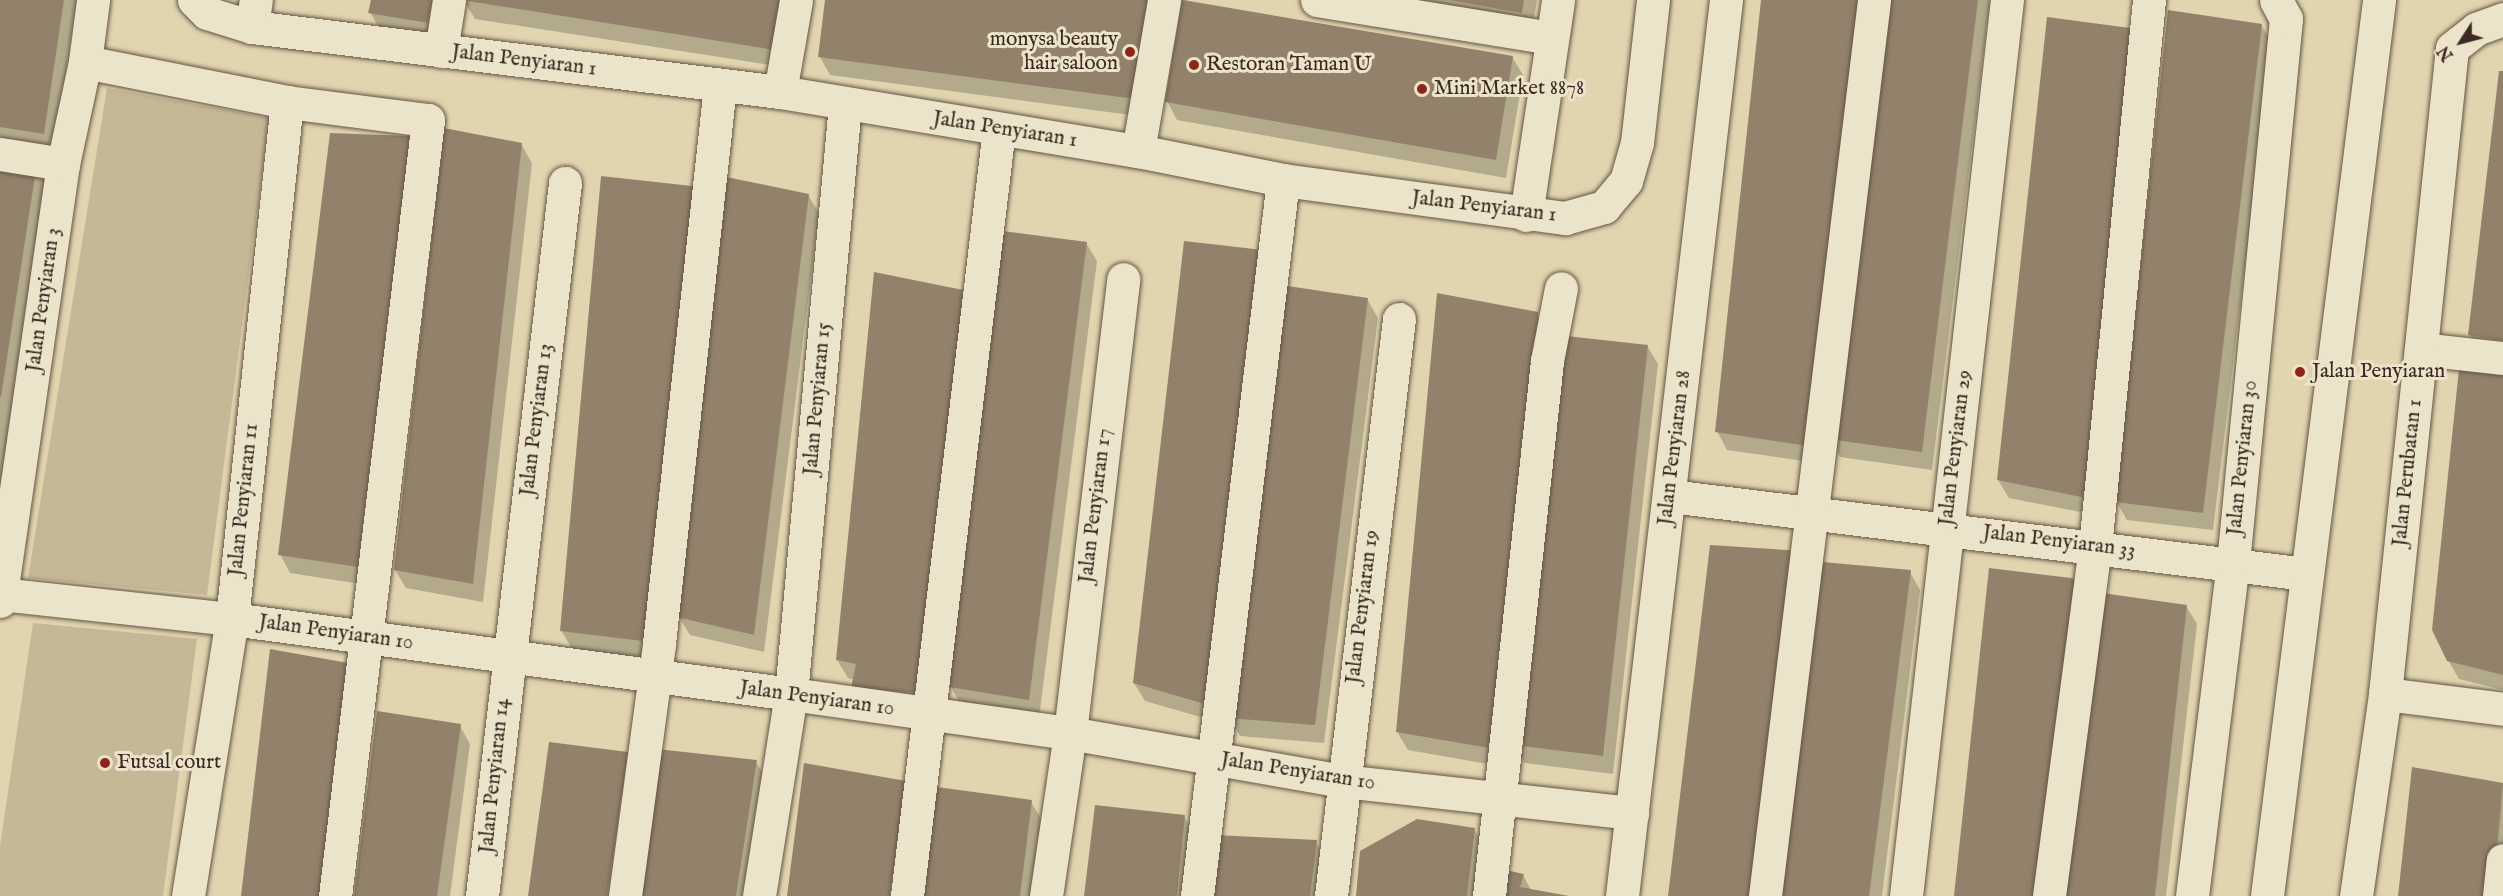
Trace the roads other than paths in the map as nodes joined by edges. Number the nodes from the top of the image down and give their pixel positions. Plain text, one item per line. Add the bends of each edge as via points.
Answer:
1 (93, 0) edge
2 (194, 0) edge
3 (449, 0) edge
4 (796, 0) edge
5 (1164, 0) edge
6 (1317, 0) edge
7 (1558, 0) edge
8 (1653, 0) edge
9 (1726, 0) edge
10 (1874, 0) edge
11 (2007, 0) edge
12 (2150, 0) edge
13 (2379, 0) edge
14 (2281, 10) edge
15 (254, 13) edge
16 (2503, 19) edge
17 (1552, 39) junction
18 (441, 51) junction
19 (85, 62) junction
20 (720, 86) junction
21 (780, 92) junction
22 (287, 102) junction
23 (845, 104) junction
24 (999, 129) junction
25 (1138, 151) junction
26 (0, 154) edge
27 (63, 164) junction
28 (1283, 180) junction
29 (565, 183) dead end
30 (1526, 215) junction
31 (1123, 279) dead end
32 (1561, 288) dead end
33 (1399, 319) dead end
34 (2421, 349) junction
35 (2503, 358) edge
36 (1670, 496) junction
37 (1811, 512) junction
38 (1947, 528) junction
39 (2095, 547) junction
40 (2233, 563) junction
41 (2306, 574) junction
42 (0, 597) edge
43 (232, 619) junction
44 (366, 637) junction
45 (508, 657) junction
46 (655, 676) junction
47 (791, 694) junction
48 (2385, 694) junction
49 (2503, 710) edge
50 (931, 715) junction
51 (1070, 733) junction
52 (1212, 758) junction
53 (1342, 781) junction
54 (1501, 800) junction
55 (1632, 813) junction
56 (2503, 860) edge
57 (188, 896) edge
58 (335, 896) edge
59 (482, 896) edge
60 (625, 896) edge
61 (759, 896) edge
62 (906, 896) edge
63 (1046, 896) edge
64 (1197, 896) edge
65 (1330, 896) edge
66 (1489, 896) edge
67 (1622, 896) edge
68 (1765, 896) edge
69 (1906, 896) edge
70 (2049, 896) edge
71 (2192, 896) edge
72 (2267, 896) edge
73 (2356, 896) edge
74 (2499, 896) edge

1 - 19 street, Jalan Penyiaran 3
2 - 15 street, Jalan Penyiaran 1 via 207,13
3 - 18 street
4 - 21 street
5 - 25 street
6 - 17 street
7 - 17 street
8 - 30 street, Jalan Penyiaran 1 via 1637,143 1626,181 1604,207 1564,218
9 - 36 street, Jalan Penyiaran 28
10 - 37 street
11 - 38 street, Jalan Penyiaran 29
12 - 39 street
13 - 41 street
14 - 40 street, Jalan Penyiaran 30
15 - 18 street, Jalan Penyiaran 1
16 - 34 street, Jalan Perubatan 1 via 2476,29 2452,48
17 - 30 street
18 - 20 street, Jalan Penyiaran 1
19 - 22 street
19 - 27 street, Jalan Penyiaran 3
20 - 21 street, Jalan Penyiaran 1
20 - 46 street
21 - 23 street, Jalan Penyiaran 1
22 - 43 street, Jalan Penyiaran 11
22 - 44 street via 428,120
23 - 24 street, Jalan Penyiaran 1
23 - 47 street, Jalan Penyiaran 15
24 - 25 street, Jalan Penyiaran 1
24 - 50 street
25 - 28 street, Jalan Penyiaran 1
26 - 27 street
27 - 42 street, Jalan Penyiaran 3
28 - 30 street, Jalan Penyiaran 1
28 - 52 street
29 - 45 street, Jalan Penyiaran 13
31 - 51 street, Jalan Penyiaran 17
32 - 54 street via 1547,362
33 - 53 street, Jalan Penyiaran 19
34 - 35 street
34 - 48 street, Jalan Perubatan 1
36 - 37 street, Jalan Penyiaran 33
36 - 55 street, Jalan Penyiaran 28
37 - 38 street, Jalan Penyiaran 33
37 - 68 street
38 - 39 street, Jalan Penyiaran 33
38 - 69 street, Jalan Penyiaran 29
39 - 40 street, Jalan Penyiaran 33
39 - 70 street
40 - 41 street, Jalan Penyiaran 33
40 - 71 street, Jalan Penyiaran 30
41 - 72 street
42 - 43 street, Jalan Penyiaran 10
43 - 44 street, Jalan Penyiaran 10
43 - 57 street, Jalan Penyiaran 11
44 - 45 street, Jalan Penyiaran 10
44 - 58 street
45 - 46 street, Jalan Penyiaran 10
45 - 59 street, Jalan Penyiaran 14
46 - 47 street, Jalan Penyiaran 10
46 - 60 street
47 - 50 street, Jalan Penyiaran 10
47 - 61 street, Jalan Penyiaran 15
48 - 49 street
48 - 73 street, Jalan Perubatan 1
50 - 51 street, Jalan Penyiaran 10
50 - 62 street
51 - 52 street, Jalan Penyiaran 10
51 - 63 street, Jalan Penyiaran 17
52 - 53 street, Jalan Penyiaran 10
52 - 64 street
53 - 54 street, Jalan Penyiaran 10
53 - 65 street, Jalan Penyiaran 19
54 - 55 street, Jalan Penyiaran 10
54 - 66 street
55 - 67 street, Jalan Penyiaran 28
56 - 74 street

